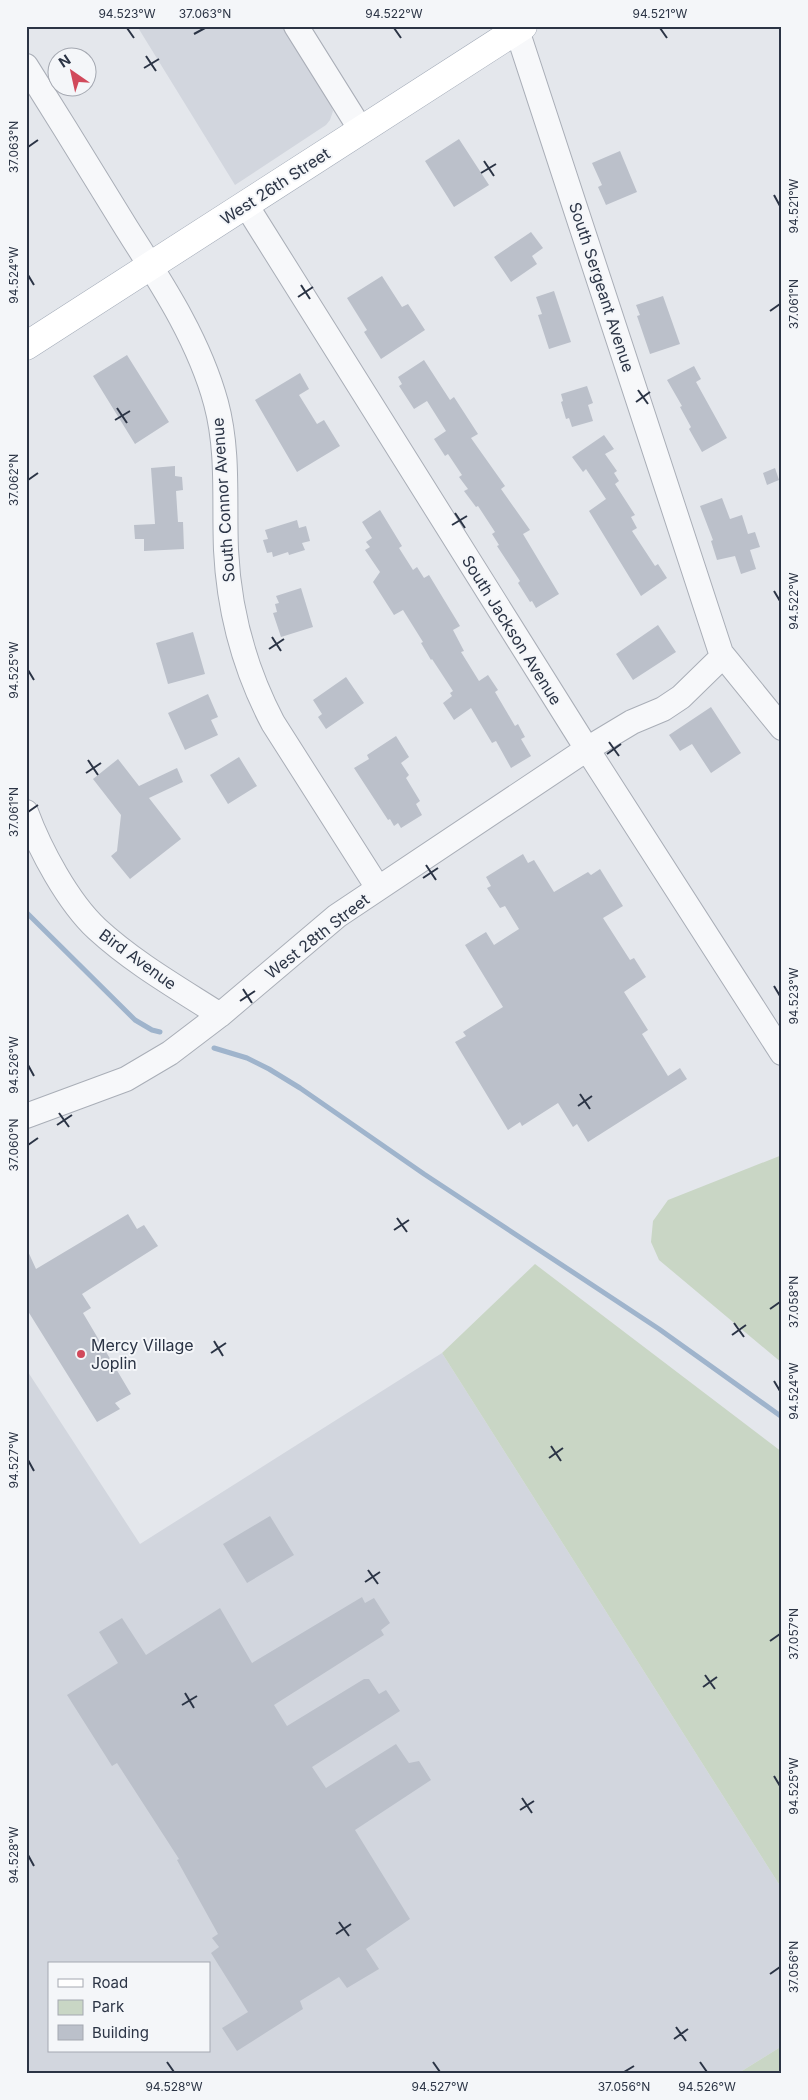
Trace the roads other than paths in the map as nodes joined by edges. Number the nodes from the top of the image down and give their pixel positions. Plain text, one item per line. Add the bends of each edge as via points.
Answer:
1 (296, 26) edge
2 (520, 28) edge
3 (26, 66) edge
4 (361, 130) junction
5 (246, 205) junction
6 (150, 266) junction
7 (26, 346) edge
8 (723, 656) junction
9 (782, 728) edge
10 (587, 748) junction
11 (26, 812) edge
12 (378, 888) junction
13 (220, 1015) junction
14 (782, 1053) edge
15 (26, 1116) edge

1 - 4 street
2 - 4 main road, West 26th Street
2 - 8 street, South Sergeant Avenue
3 - 6 street, South Connor Avenue
4 - 5 main road, West 26th Street
5 - 6 main road, West 26th Street
5 - 10 street, South Jackson Avenue
6 - 7 main road, West 26th Street
6 - 12 street, South Connor Avenue via 192,338 216,404 223,445 229,587 233,614 250,672 273,722
8 - 9 street, South Sergeant Avenue
8 - 10 street, West 28th Street via 681,697
10 - 12 street, West 28th Street
10 - 14 street, South Jackson Avenue
11 - 13 street, Bird Avenue via 44,855 96,928 150,971
12 - 13 street, West 28th Street via 337,916
13 - 15 street, West 28th Street via 170,1053 126,1080

